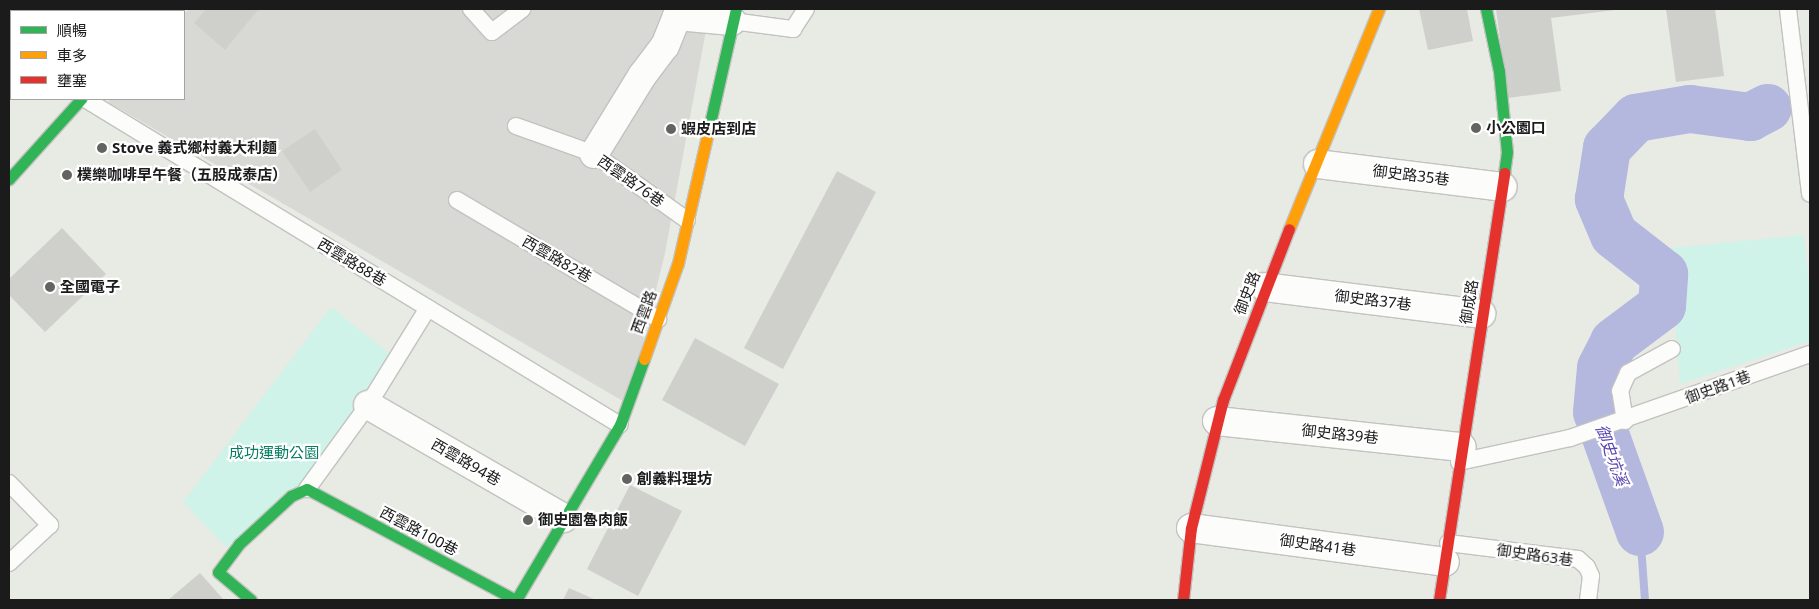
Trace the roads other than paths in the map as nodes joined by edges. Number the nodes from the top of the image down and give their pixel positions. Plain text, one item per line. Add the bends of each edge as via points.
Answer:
1 (472, 9) edge
2 (522, 9) edge
3 (806, 9) edge
4 (1379, 9) edge
5 (1486, 9) edge
6 (1788, 9) edge
7 (670, 12) edge
8 (734, 15) edge
9 (80, 100) edge
10 (87, 100) edge
11 (516, 126) dead end
12 (594, 154) junction
13 (1318, 164) junction
14 (9, 179) edge
15 (1503, 187) junction
16 (1810, 194) edge
17 (456, 200) dead end
18 (687, 220) junction
19 (1265, 287) junction
20 (428, 308) junction
21 (1482, 314) junction
22 (658, 318) junction
23 (1672, 349) dead end
24 (1810, 354) edge
25 (368, 405) junction
26 (1218, 421) junction
27 (1625, 421) junction
28 (620, 425) junction
29 (1461, 454) junction
30 (9, 483) edge
31 (307, 489) junction
32 (564, 518) junction
33 (1191, 528) junction
34 (1446, 552) junction
35 (9, 563) edge
36 (251, 600) edge
37 (516, 600) edge
38 (1183, 600) edge
39 (1439, 600) edge
40 (1588, 600) edge

1 - 2 lane via 492,32
3 - 8 lane via 793,29
4 - 13 street, 御史路
5 - 15 street, 御成路 via 1499,70 1507,152
6 - 16 lane
7 - 8 street
7 - 12 street via 665,46 642,76
8 - 18 street, 西雲路
9 - 14 street
10 - 20 lane, 西雲路88巷
11 - 12 lane, 西雲路76巷
12 - 18 lane, 西雲路76巷
13 - 15 street, 御史路35巷
13 - 19 street, 御史路
15 - 21 street, 御成路
17 - 22 lane, 西雲路82巷
18 - 22 street, 西雲路 via 678,263
19 - 21 street, 御史路37巷
19 - 26 street, 御史路
20 - 25 lane
20 - 28 lane, 西雲路88巷
21 - 29 street, 御成路
22 - 28 street, 西雲路
23 - 27 lane via 1628,374 1620,391
24 - 27 lane, 御史路1巷
25 - 31 lane
25 - 32 street, 西雲路94巷
26 - 29 street, 御史路39巷
26 - 33 street, 御史路
27 - 29 lane, 御史路1巷 via 1570,438
28 - 32 street, 西雲路
29 - 34 street, 御成路
30 - 35 lane via 50,525
31 - 36 street via 291,496 239,544 218,572
31 - 37 street, 西雲路100巷
32 - 37 street, 西雲路
33 - 34 street, 御史路41巷
33 - 38 street, 御史路
34 - 39 street, 御成路
34 - 40 lane, 御史路63巷 via 1578,559 1591,576

